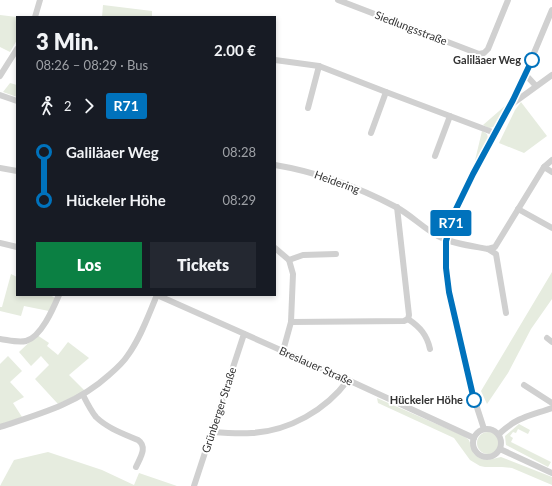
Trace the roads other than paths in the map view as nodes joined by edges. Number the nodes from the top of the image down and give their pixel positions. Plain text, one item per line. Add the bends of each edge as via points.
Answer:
1 (40, 0) edge
2 (338, 0) edge
3 (508, 0) edge
4 (552, 10) edge
5 (35, 16) edge
6 (16, 51) edge
7 (276, 60) edge
8 (319, 66) junction
9 (525, 74) junction
10 (552, 75) edge
11 (0, 76) edge
12 (536, 86) junction
13 (386, 92) junction
14 (0, 95) edge
15 (16, 101) edge
16 (510, 105) junction
17 (308, 108) dead end
18 (450, 116) junction
19 (371, 133) dead end
20 (495, 133) junction
21 (435, 156) dead end
22 (552, 160) edge
23 (276, 165) edge
24 (544, 167) junction
25 (0, 168) edge
26 (16, 170) edge
27 (552, 172) edge
28 (397, 207) junction
29 (518, 209) junction
30 (552, 228) edge
31 (446, 241) junction
32 (0, 243) edge
33 (16, 247) edge
34 (276, 249) edge
35 (488, 249) junction
36 (336, 254) dead end
37 (289, 260) junction
38 (58, 296) edge
39 (157, 296) edge
40 (159, 296) edge
41 (506, 313) dead end
42 (408, 320) junction
43 (291, 322) junction
44 (244, 334) junction
45 (0, 339) edge
46 (430, 349) dead end
47 (283, 351) junction
48 (348, 380) junction
49 (524, 385) dead end
50 (83, 395) junction
51 (552, 403) edge
52 (552, 408) edge
53 (0, 427) edge
54 (484, 429) junction
55 (212, 432) junction
56 (499, 434) junction
57 (474, 438) junction
58 (500, 449) junction
59 (136, 467) dead end
60 (552, 473) edge
61 (194, 486) edge

1 - 5 street
2 - 3 street, Siedlungsstraße via 475,53 484,53 488,50
4 - 9 street
6 - 11 street
7 - 8 street
8 - 13 street
8 - 17 street
9 - 12 street
9 - 16 street
10 - 12 street
12 - 16 street
13 - 18 street
13 - 19 street
14 - 15 street
16 - 20 street
18 - 20 street
18 - 21 street
20 - 31 street via 456,209
22 - 24 street
23 - 28 street, Heidering via 317,174
24 - 27 street
24 - 29 street
25 - 26 street
28 - 31 street, Heidering
28 - 42 street via 407,288
29 - 30 street
29 - 35 street via 495,247
31 - 35 street
31 - 54 street via 449,292 471,389
32 - 33 street
34 - 37 street
35 - 41 street via 496,254
36 - 37 street via 302,255
37 - 43 street via 293,274
38 - 45 street via 43,326 26,341
39 - 50 street via 127,356 97,386
40 - 44 street, Breslauer Straße
42 - 43 street
42 - 46 street via 422,331
43 - 47 street
44 - 47 street, Breslauer Straße
44 - 55 street, Grünberger Straße
47 - 48 street, Breslauer Straße
48 - 55 street via 337,394 318,410 291,423 264,432
48 - 57 street, Breslauer Straße
49 - 51 street
50 - 53 street via 51,410
50 - 59 street via 99,420 142,443 144,449
52 - 56 street via 518,419
54 - 56 street
54 - 57 street
55 - 61 street, Grünberger Straße
56 - 58 street via 502,442
57 - 58 street via 474,448 484,457 494,456
58 - 60 street

